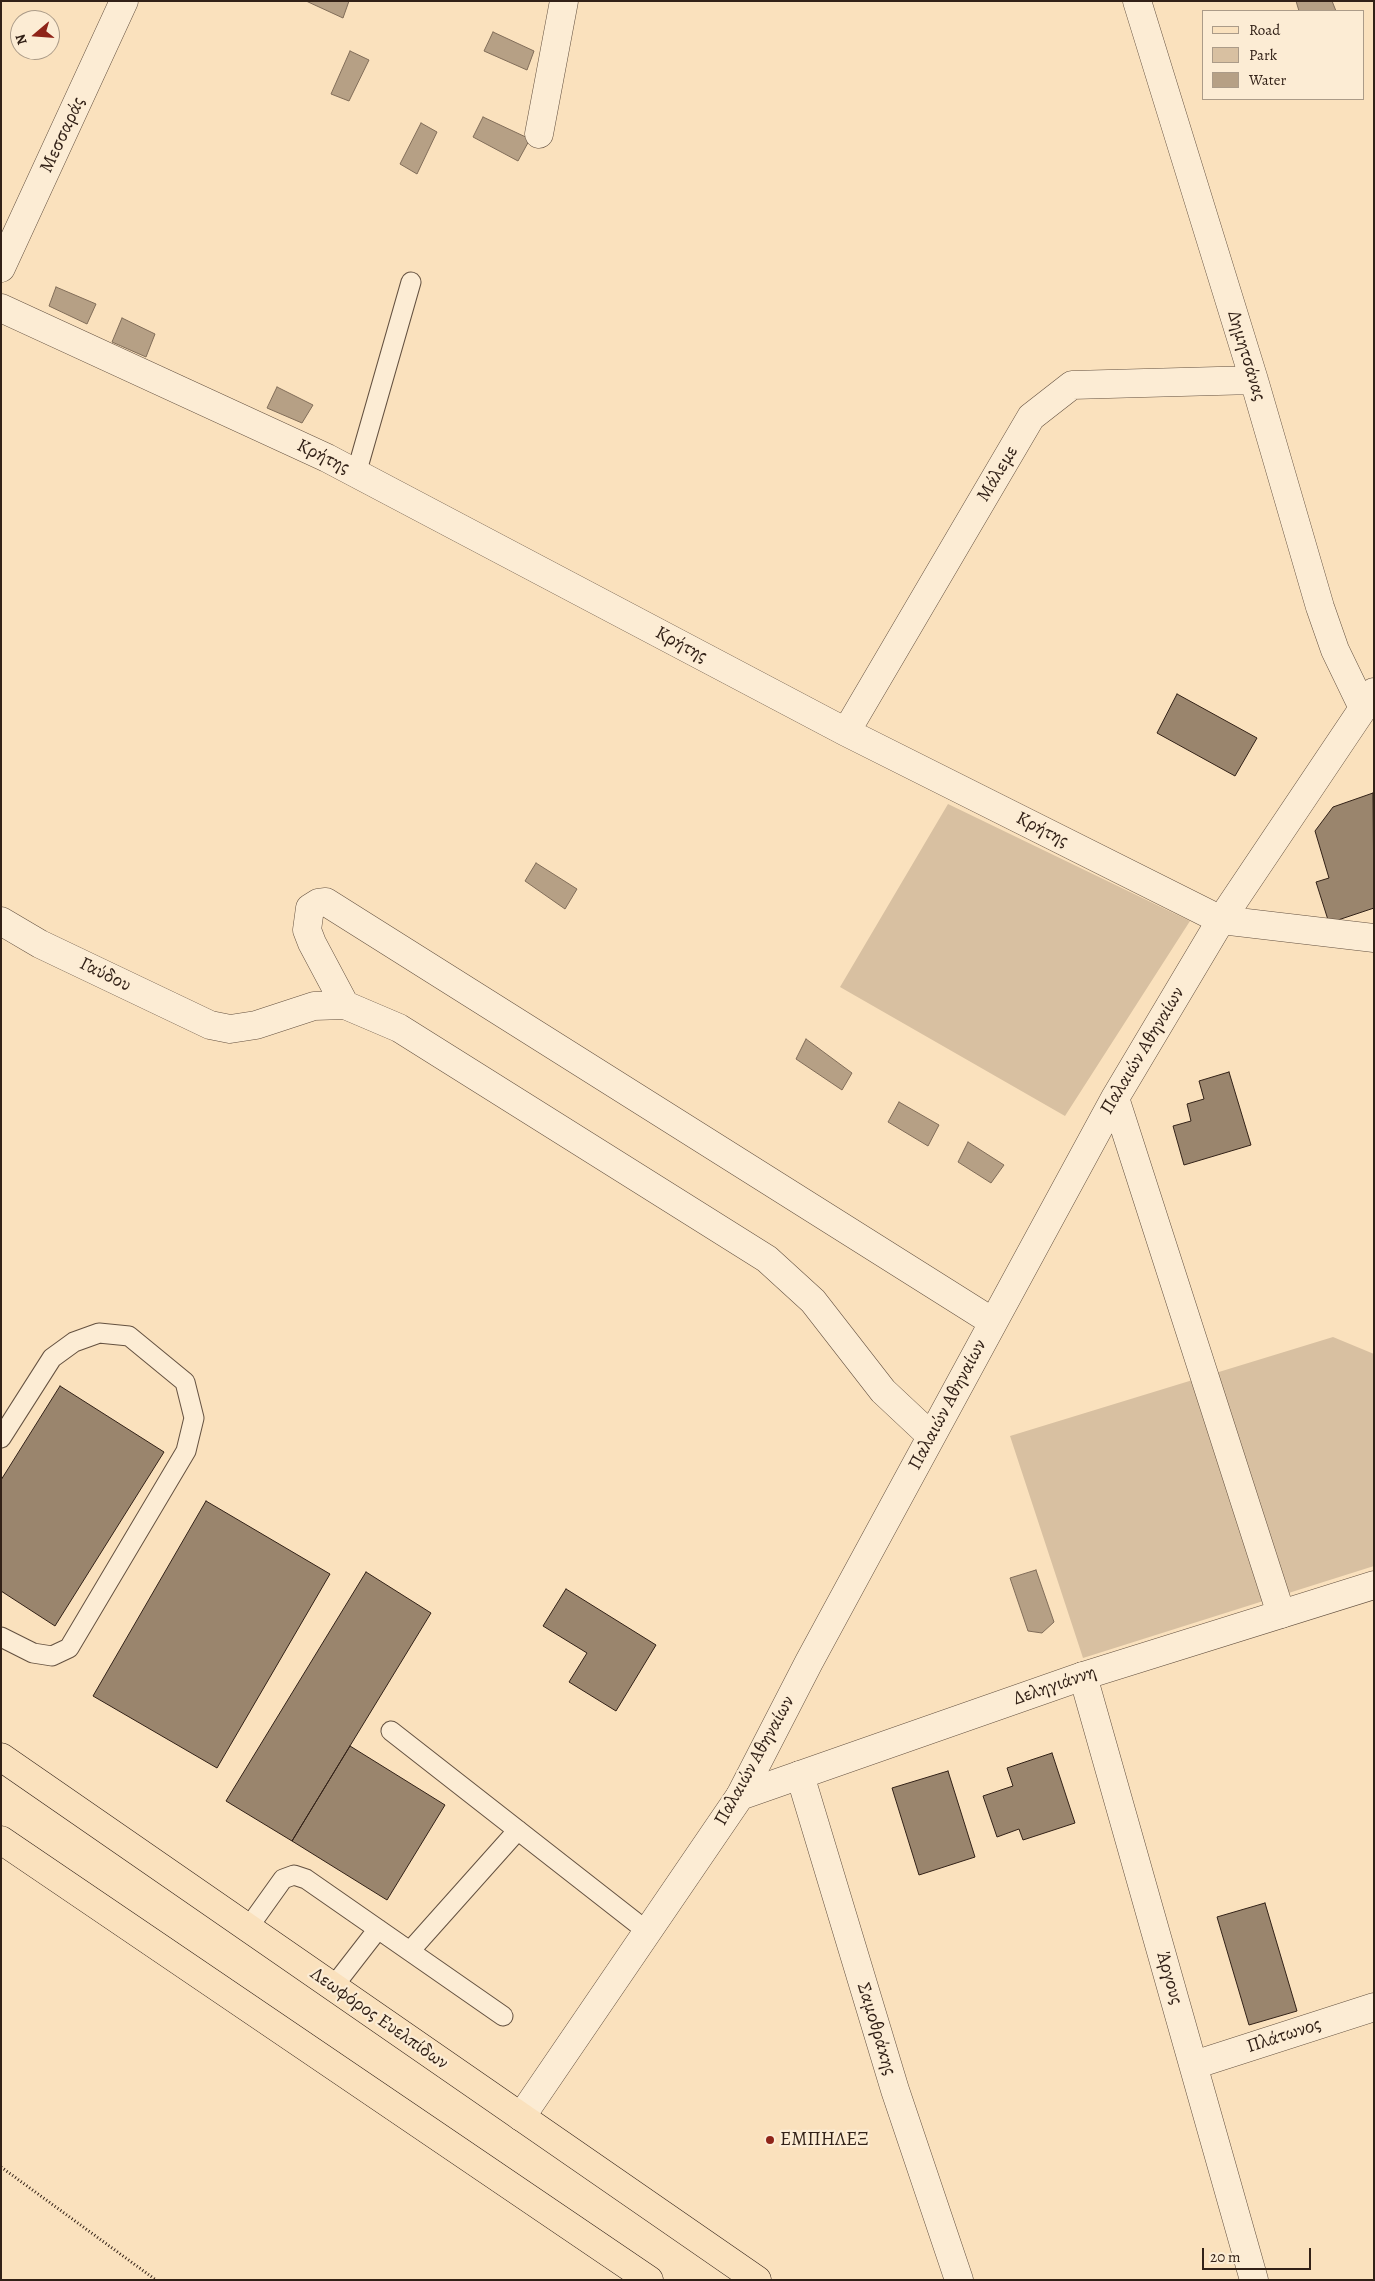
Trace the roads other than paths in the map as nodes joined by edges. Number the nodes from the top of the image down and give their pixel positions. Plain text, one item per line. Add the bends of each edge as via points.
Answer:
1 (124, 1) edge
2 (564, 1) edge
3 (1137, 1) edge
4 (539, 134) dead end
5 (1, 268) edge
6 (411, 282) dead end
7 (1, 308) edge
8 (1254, 380) junction
9 (356, 474) junction
10 (1368, 700) edge
11 (846, 732) junction
12 (1221, 920) junction
13 (1, 922) edge
14 (1374, 938) edge
15 (345, 1005) junction
16 (1115, 1098) junction
17 (993, 1322) junction
18 (931, 1436) junction
19 (1, 1438) edge
20 (1374, 1585) edge
21 (1281, 1614) junction
22 (1, 1636) edge
23 (1083, 1676) junction
24 (391, 1731) dead end
25 (1, 1757) edge
26 (800, 1775) junction
27 (740, 1796) junction
28 (518, 1830) junction
29 (1, 1840) edge
30 (248, 1928) junction
31 (378, 1929) junction
32 (648, 1932) junction
33 (410, 1951) junction
34 (333, 1987) junction
35 (1374, 2007) edge
36 (503, 2016) dead end
37 (1194, 2065) junction
38 (521, 2117) junction
39 (649, 2280) edge
40 (756, 2280) edge
41 (959, 2280) edge
42 (1254, 2280) edge

1 - 5 street, Μεσσαράς
2 - 4 street
3 - 8 street, Δημητσάνας
6 - 9 lane
7 - 9 street, Κρήτης
8 - 10 street, Δημητσάνας via 1335,650
8 - 11 street, Μάλεμε via 1072,385 1031,417
9 - 11 street, Κρήτης
10 - 12 street, Παλαιών Αθηναίων
11 - 12 street, Κρήτης
12 - 14 street, Κρήτης
12 - 16 street, Παλαιών Αθηναίων
13 - 15 street, Γαύδου via 210,1025 230,1029 256,1025 314,1006
15 - 17 street via 307,930 310,908 318,903 326,902
15 - 18 street via 399,1028 767,1259 813,1301 883,1391
16 - 17 street, Παλαιών Αθηναίων
16 - 21 street
17 - 18 street, Παλαιών Αθηναίων
18 - 27 street, Παλαιών Αθηναίων
19 - 22 lane via 52,1358 74,1342 99,1334 129,1336 185,1382 194,1418 186,1451 69,1648 52,1656 33,1653
20 - 21 street, Δεληγιάννη
21 - 23 street, Δεληγιάννη
23 - 26 street, Δεληγιάννη
23 - 37 street, Άργους
24 - 28 lane
25 - 30 main road, Λεωφόρος Ευελπίδων
26 - 27 street, Δεληγιάννη
26 - 41 street, Σαμοθράκης via 895,2090
27 - 32 street, Παλαιών Αθηναίων
28 - 32 lane
28 - 33 lane
29 - 39 main road
30 - 31 lane via 283,1879 294,1876 306,1878
30 - 34 main road, Λεωφόρος Ευελπίδων
31 - 33 lane
31 - 34 lane
32 - 38 street, Παλαιών Αθηναίων
33 - 36 lane
34 - 38 main road, Λεωφόρος Ευελπίδων
35 - 37 street, Πλάτωνος
37 - 42 street, Άργους
38 - 40 main road, Λεωφόρος Ευελπίδων

